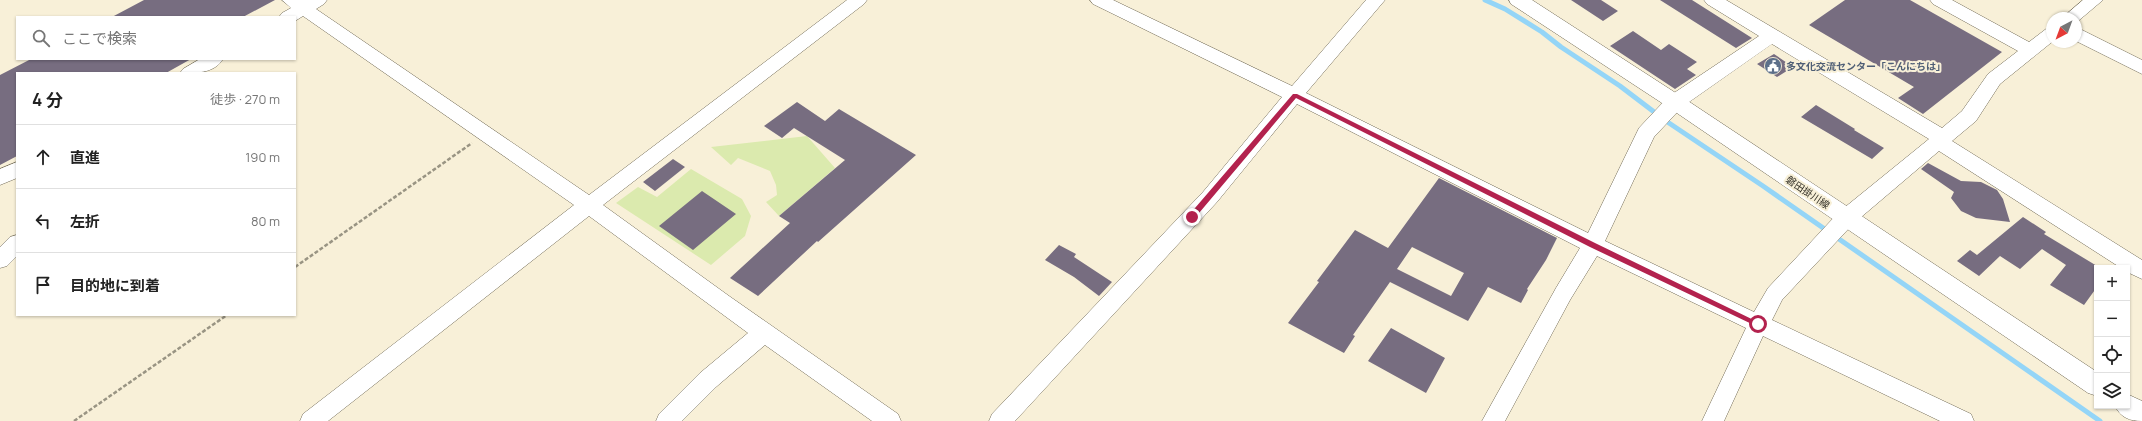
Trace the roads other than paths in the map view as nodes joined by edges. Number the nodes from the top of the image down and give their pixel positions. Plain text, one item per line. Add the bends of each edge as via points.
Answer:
1 (858, 0) edge
2 (1098, 0) edge
3 (1376, 0) edge
4 (1518, 0) edge
5 (1713, 0) edge
6 (1939, 0) edge
7 (2094, 0) edge
8 (300, 6) edge
9 (2079, 12) edge
10 (1771, 36) junction
11 (2082, 36) edge
12 (2046, 38) edge
13 (2030, 50) junction
14 (212, 60) edge
15 (2142, 68) edge
16 (191, 72) edge
17 (1295, 95) junction
18 (1675, 102) junction
19 (1941, 140) junction
20 (16, 170) edge
21 (0, 178) edge
22 (589, 205) junction
23 (1846, 218) junction
24 (16, 244) edge
25 (1593, 245) junction
26 (0, 260) edge
27 (2142, 270) edge
28 (1758, 324) junction
29 (764, 333) junction
30 (2094, 383) edge
31 (2130, 407) edge
32 (2142, 415) edge
33 (311, 421) edge
34 (667, 421) edge
35 (890, 421) edge
36 (1000, 421) edge
37 (1493, 421) edge
38 (1713, 421) edge
39 (1963, 421) edge

1 - 22 street
2 - 17 street
3 - 17 street
4 - 18 main road, 磐田掛川線
5 - 10 street
6 - 13 street
7 - 9 street
8 - 22 street
10 - 18 street
10 - 19 street
11 - 15 street
12 - 13 street
13 - 19 street via 1994,79 1969,116
14 - 16 street
17 - 25 street
17 - 36 street via 1210,197
18 - 23 main road, 磐田掛川線
18 - 25 street via 1646,134
19 - 23 street
19 - 27 street
20 - 21 street
22 - 29 street
22 - 33 street
23 - 28 street via 1775,294
23 - 30 main road, 磐田掛川線
24 - 26 street
25 - 28 street
25 - 37 street
28 - 38 street
28 - 39 street
29 - 34 street via 708,380
29 - 35 street
31 - 32 main road

